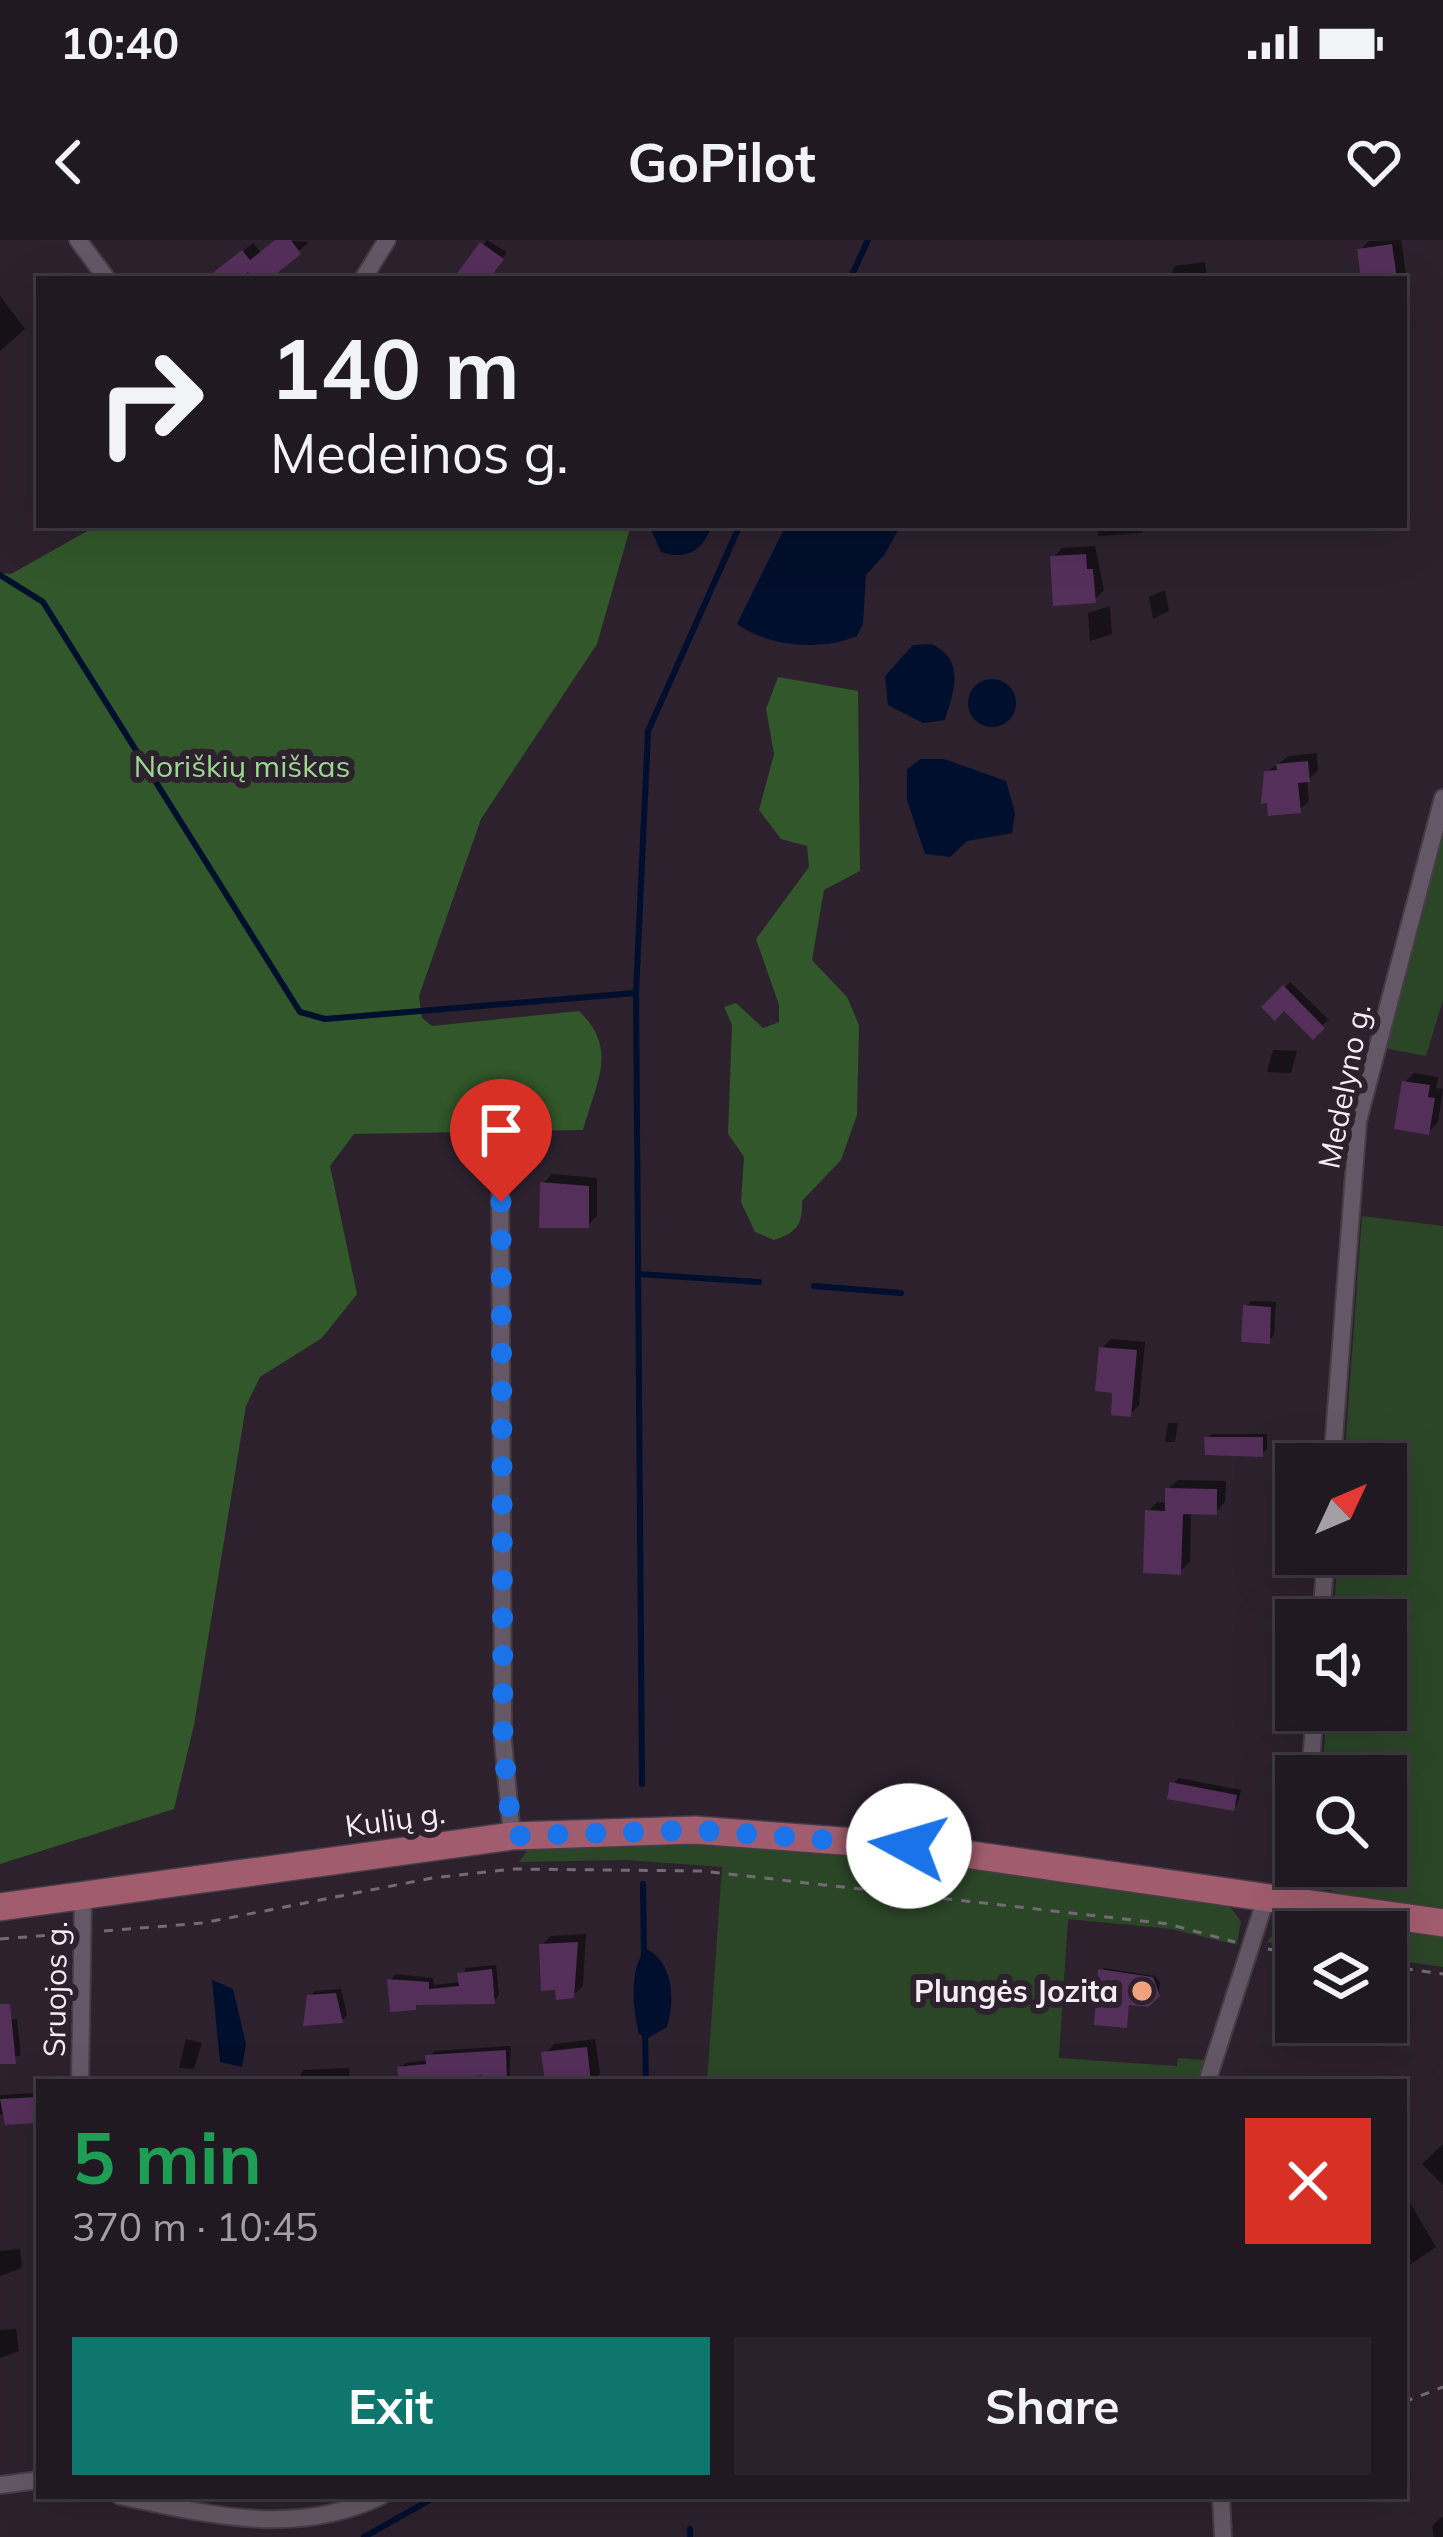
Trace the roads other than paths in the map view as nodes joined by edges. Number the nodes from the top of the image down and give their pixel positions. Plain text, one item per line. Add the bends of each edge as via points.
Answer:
1 (78, 240) edge
2 (387, 240) edge
3 (104, 276) edge
4 (365, 276) edge
5 (1443, 798) edge
6 (500, 1156) dead end
7 (1334, 1443) edge
8 (512, 1836) junction
9 (1300, 1887) edge
10 (82, 1898) junction
11 (1266, 1898) junction
12 (1299, 1902) junction
13 (0, 1907) edge
14 (1443, 1924) edge
15 (80, 2079) edge
16 (1208, 2079) edge
17 (36, 2480) edge
18 (0, 2485) edge
19 (138, 2499) edge
20 (375, 2499) edge
21 (1221, 2499) edge
22 (1223, 2537) edge

1 - 3 street
2 - 4 street
5 - 7 street, Medelyno g. via 1358,1121
6 - 8 street via 503,1741
8 - 10 main road, Kulių g.
8 - 11 main road, Kulių g. via 695,1830 836,1838
9 - 12 street
10 - 13 main road, Kulių g.
10 - 15 street, Sruojos g.
11 - 12 main road, Kulių g.
11 - 16 street
12 - 14 main road, Kulių g.
17 - 18 street
19 - 20 street via 283,2525 326,2523
21 - 22 street

